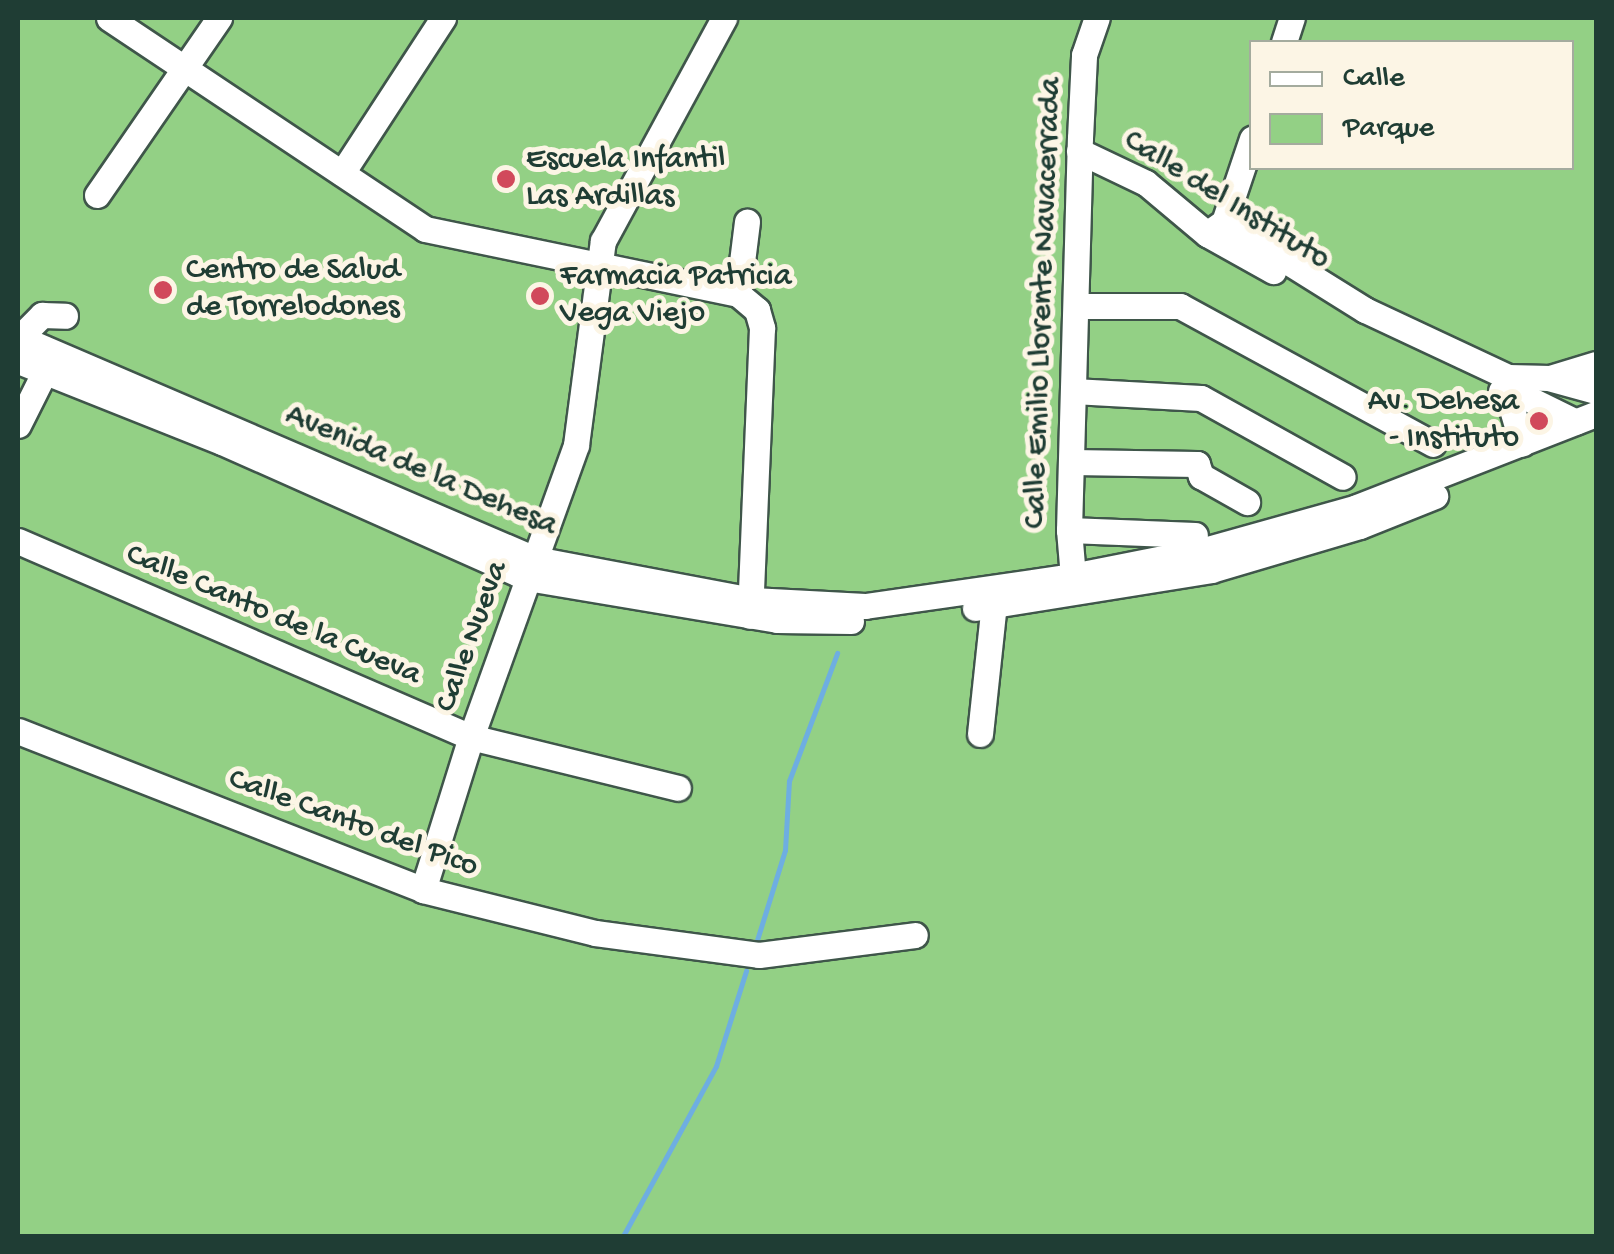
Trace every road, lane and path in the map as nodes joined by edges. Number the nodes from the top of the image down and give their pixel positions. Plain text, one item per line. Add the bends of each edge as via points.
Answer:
1 (108, 18) edge
2 (219, 18) edge
3 (443, 18) edge
4 (724, 18) edge
5 (1097, 18) edge
6 (184, 69) junction
7 (1249, 146) edge
8 (1079, 152) junction
9 (342, 174) junction
10 (98, 194) dead end
11 (747, 222) dead end
12 (1216, 228) junction
13 (600, 266) junction
14 (738, 294) junction
15 (1076, 306) junction
16 (65, 316) dead end
17 (1440, 340) junction
18 (18, 346) edge
19 (1596, 364) edge
20 (44, 373) junction
21 (1550, 378) junction
22 (1506, 390) junction
23 (1073, 391) junction
24 (1596, 391) edge
25 (1586, 418) edge
26 (18, 424) edge
27 (1434, 444) dead end
28 (1522, 444) junction
29 (1072, 462) junction
30 (1343, 477) dead end
31 (1247, 502) dead end
32 (1069, 530) junction
33 (1195, 535) dead end
34 (18, 541) edge
35 (531, 568) junction
36 (1074, 584) junction
37 (995, 597) junction
38 (751, 608) junction
39 (18, 731) edge
40 (980, 734) dead end
41 (471, 737) junction
42 (678, 788) dead end
43 (423, 890) junction
44 (914, 935) dead end

1 - 6 street
2 - 6 street
3 - 9 street
4 - 13 street, Calle Nueva via 612,222
5 - 8 street, Calle Emilio Llorente Navacerrada via 1084,55
6 - 9 street
6 - 10 street
7 - 12 street
8 - 12 street, Calle del Instituto via 1146,183
8 - 15 street, Calle Emilio Llorente Navacerrada
9 - 13 street via 424,228
11 - 14 street
12 - 17 street, Calle del Instituto via 1325,301 1338,288
13 - 14 street
13 - 35 street, Calle Nueva via 576,444
14 - 38 street via 757,310 762,328
15 - 23 street, Calle Emilio Llorente Navacerrada
15 - 27 street via 1180,306
16 - 18 street via 42,315
17 - 21 street, Calle del Instituto via 1508,377
17 - 22 street, Calle del Instituto via 1439,362
18 - 20 street, Avenida de la Dehesa
18 - 35 street, Avenida de la Dehesa
19 - 21 street, Calle del Instituto
20 - 26 street
20 - 35 street, Avenida de la Dehesa
21 - 22 street, Calle del Instituto
21 - 24 street, Calle del Instituto
22 - 25 street, Calle del Instituto
22 - 28 street
23 - 29 street, Calle Emilio Llorente Navacerrada
23 - 30 street via 1201,398
25 - 28 street, Avenida de la Dehesa
25 - 36 street, Avenida de la Dehesa via 1513,463 1360,526 1210,570
28 - 36 street, Avenida de la Dehesa via 1340,512
29 - 31 street via 1197,464 1200,476
29 - 32 street, Calle Emilio Llorente Navacerrada
32 - 33 street
32 - 36 street, Calle Emilio Llorente Navacerrada
34 - 41 street, Calle Canto de la Cueva
35 - 38 street, Avenida de la Dehesa
35 - 41 street, Calle Nueva
36 - 37 street, Avenida de la Dehesa
37 - 38 street, Avenida de la Dehesa
37 - 40 street
39 - 43 street, Calle Canto del Pico
41 - 42 street, Calle Canto de la Cueva
41 - 43 street, Calle Nueva
43 - 44 street, Calle Canto del Pico via 595,932 758,955

